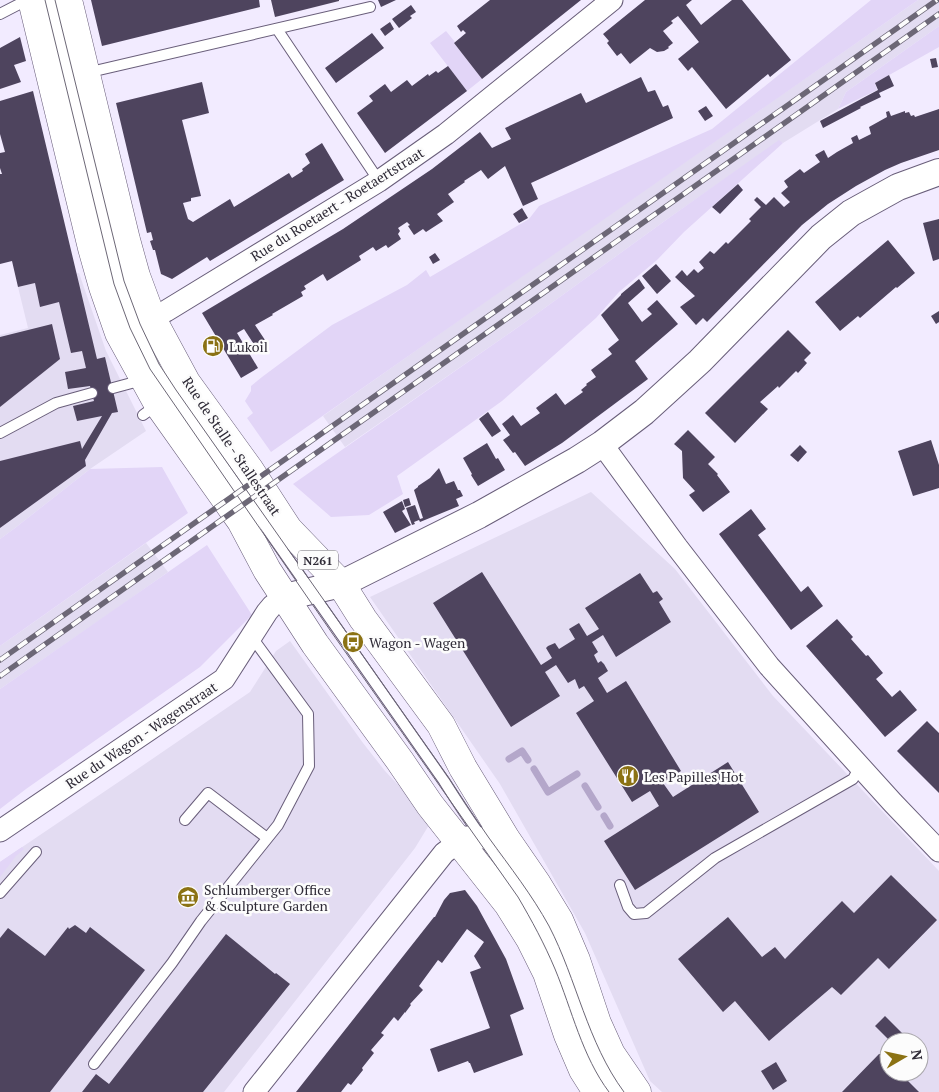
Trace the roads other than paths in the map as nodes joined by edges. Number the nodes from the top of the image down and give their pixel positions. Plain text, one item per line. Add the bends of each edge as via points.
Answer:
1 (27, 0) edge
2 (32, 0) edge
3 (50, 0) edge
4 (68, 0) edge
5 (612, 0) edge
6 (370, 7) dead end
7 (0, 14) edge
8 (277, 29) junction
9 (86, 74) junction
10 (939, 172) edge
11 (379, 181) junction
12 (135, 326) junction
13 (144, 379) junction
14 (113, 388) dead end
15 (92, 393) dead end
16 (165, 398) junction
17 (0, 433) edge
18 (602, 444) junction
19 (341, 584) junction
20 (298, 594) junction
21 (251, 636) junction
22 (860, 766) junction
23 (185, 820) dead end
24 (0, 831) edge
25 (267, 838) junction
26 (482, 839) junction
27 (939, 851) edge
28 (36, 852) dead end
29 (620, 885) dead end
30 (0, 894) edge
31 (94, 1064) dead end
32 (254, 1092) edge
33 (597, 1092) edge
34 (617, 1092) edge
35 (637, 1092) edge

1 - 7 lane
2 - 12 main road, Rue de Stalle - Stallestraat / N261 via 103,287
3 - 12 lane, Rue de Stalle - Stallestraat via 109,244
4 - 9 main road, Rue de Stalle - Stallestraat / N261
5 - 11 street, Rue du Roetaert - Roetaertstraat via 446,134
6 - 8 lane
8 - 9 lane
8 - 11 lane
9 - 12 main road, Rue de Stalle - Stallestraat / N261 via 136,276
10 - 18 street via 898,187 851,213 772,286 700,361 644,412
11 - 12 street, Rue du Roetaert - Roetaertstraat
12 - 13 main road, Rue de Stalle - Stallestraat / N261
12 - 16 main road, Rue de Stalle - Stallestraat / N261
13 - 14 lane
13 - 16 main road, Rue de Stalle - Stallestraat / N261
15 - 17 lane via 56,403
16 - 19 main road, Rue de Stalle - Stallestraat / N261 via 249,470 288,529
16 - 20 main road, Rue de Stalle - Stallestraat / N261 via 241,521 259,557
18 - 19 street via 479,515
18 - 22 street via 769,666
19 - 20 street
19 - 26 main road, Rue de Stalle - Stallestraat / N261 via 441,726 464,768
20 - 21 street, Rue du Wagon - Wagenstraat via 272,606
20 - 26 main road, Rue de Stalle - Stallestraat / N261 via 315,644 430,805
21 - 24 street, Rue du Wagon - Wagenstraat via 224,679
21 - 25 lane via 308,714 309,766 278,825
22 - 27 street
22 - 29 lane via 853,779 715,858 646,913 634,914
23 - 25 lane via 208,793
25 - 31 lane
26 - 32 street via 444,853
26 - 33 main road, Rue de Stalle - Stallestraat / N261 via 508,904 547,973 568,1035 583,1070
26 - 34 lane, Rue de Stalle - Stallestraat via 523,894 544,930 597,1062
26 - 35 main road, Rue de Stalle - Stallestraat / N261 via 537,884 559,920 611,1054
28 - 30 lane

